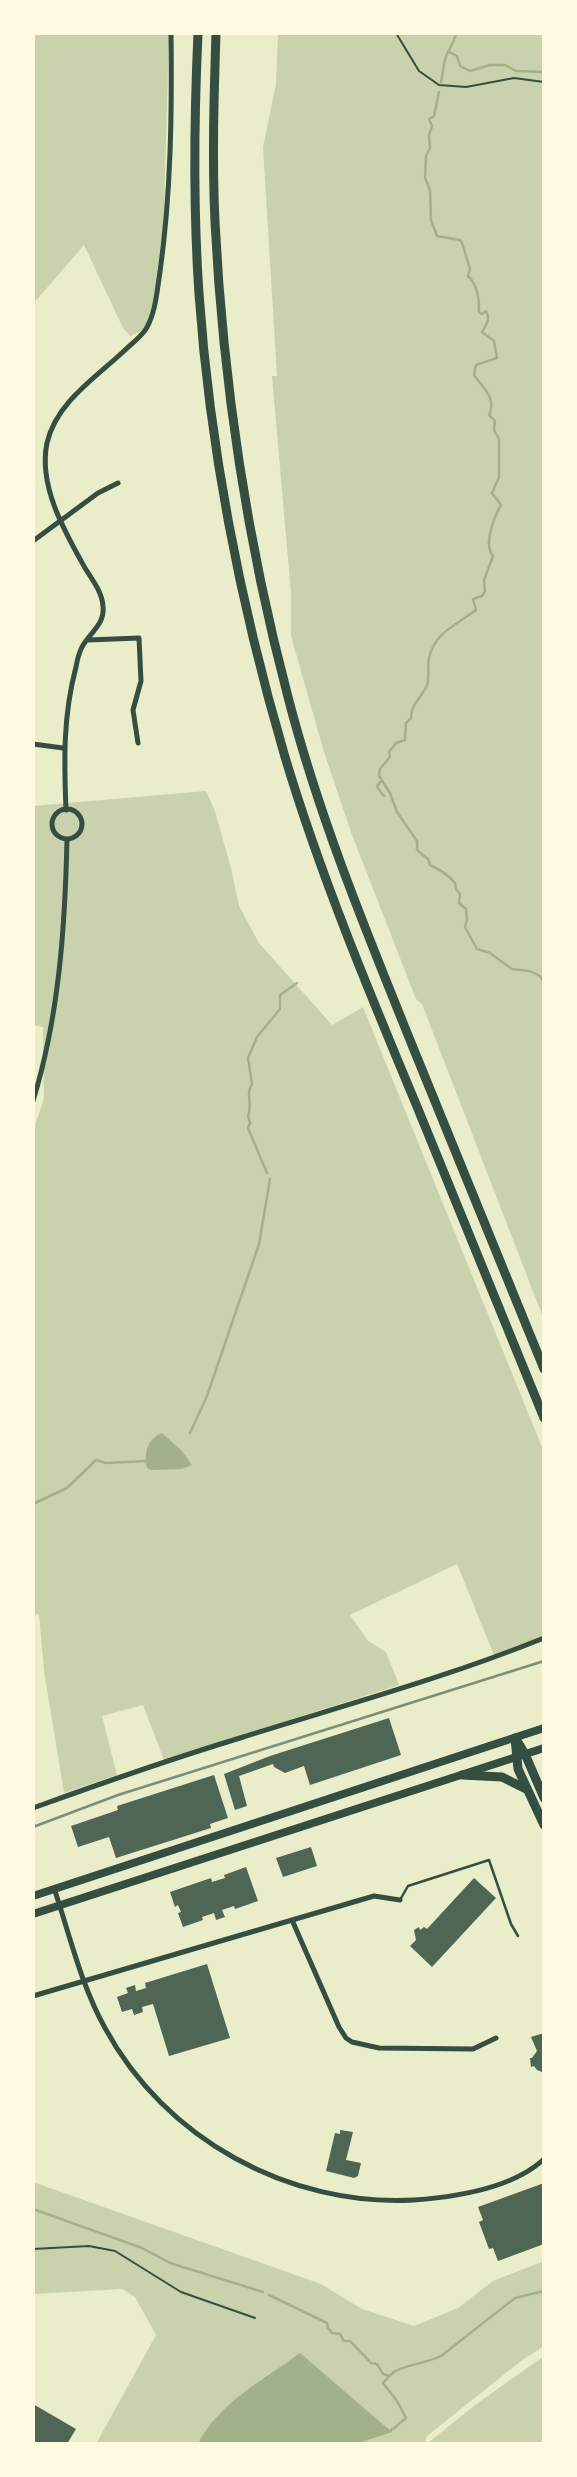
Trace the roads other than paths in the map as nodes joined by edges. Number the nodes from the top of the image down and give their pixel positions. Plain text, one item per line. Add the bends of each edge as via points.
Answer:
1 (171, 33) edge
2 (198, 33) edge
3 (216, 33) edge
4 (118, 484) dead end
5 (61, 520) junction
6 (33, 541) edge
7 (88, 640) junction
8 (138, 743) dead end
9 (33, 744) edge
10 (63, 748) junction
11 (66, 810) junction
12 (67, 839) junction
13 (33, 1101) edge
14 (544, 1369) edge
15 (544, 1418) edge
16 (544, 1638) edge
17 (544, 1728) edge
18 (515, 1738) junction
19 (544, 1748) edge
20 (525, 1754) junction
21 (515, 1757) junction
22 (462, 1775) junction
23 (526, 1790) junction
24 (544, 1798) edge
25 (33, 1808) edge
26 (544, 1825) edge
27 (54, 1888) junction
28 (33, 1896) edge
29 (400, 1900) joint
30 (60, 1905) junction
31 (33, 1913) edge
32 (292, 1920) junction
33 (518, 1936) dead end
34 (83, 1982) junction
35 (33, 1996) edge
36 (496, 2038) dead end
37 (544, 2159) edge

1 - 5 street via 172,133 163,246 152,312 142,334 76,394 51,431 47,475
2 - 15 highway via 194,126 199,298 215,436 257,652 286,761 345,930
3 - 14 highway via 215,220 225,360 263,597 288,699 329,833 363,923
4 - 5 street
5 - 6 street
5 - 7 street via 103,601 101,621
7 - 8 street via 139,638 141,681 133,710
7 - 10 street via 76,667
9 - 10 street
10 - 11 street
11 - 12 street via 81,821 76,835
11 - 12 street via 54,817 52,827 57,836
12 - 13 street via 61,966
16 - 25 street via 465,1669
17 - 18 main road
18 - 20 highway
18 - 21 highway
18 - 27 main road
19 - 20 main road
20 - 21 main road
20 - 24 highway
21 - 22 main road
21 - 23 highway
22 - 23 highway via 502,1777
22 - 30 main road
23 - 26 highway
27 - 28 main road
27 - 30 street
29 - 32 street via 374,1896
29 - 33 lane via 408,1886 489,1860
30 - 31 main road
30 - 34 street
32 - 34 street
32 - 36 street via 339,2027 352,2042 379,2048 473,2049
34 - 35 street
34 - 37 street via 105,2028 146,2087 202,2138 268,2175 337,2196 412,2200 496,2184

